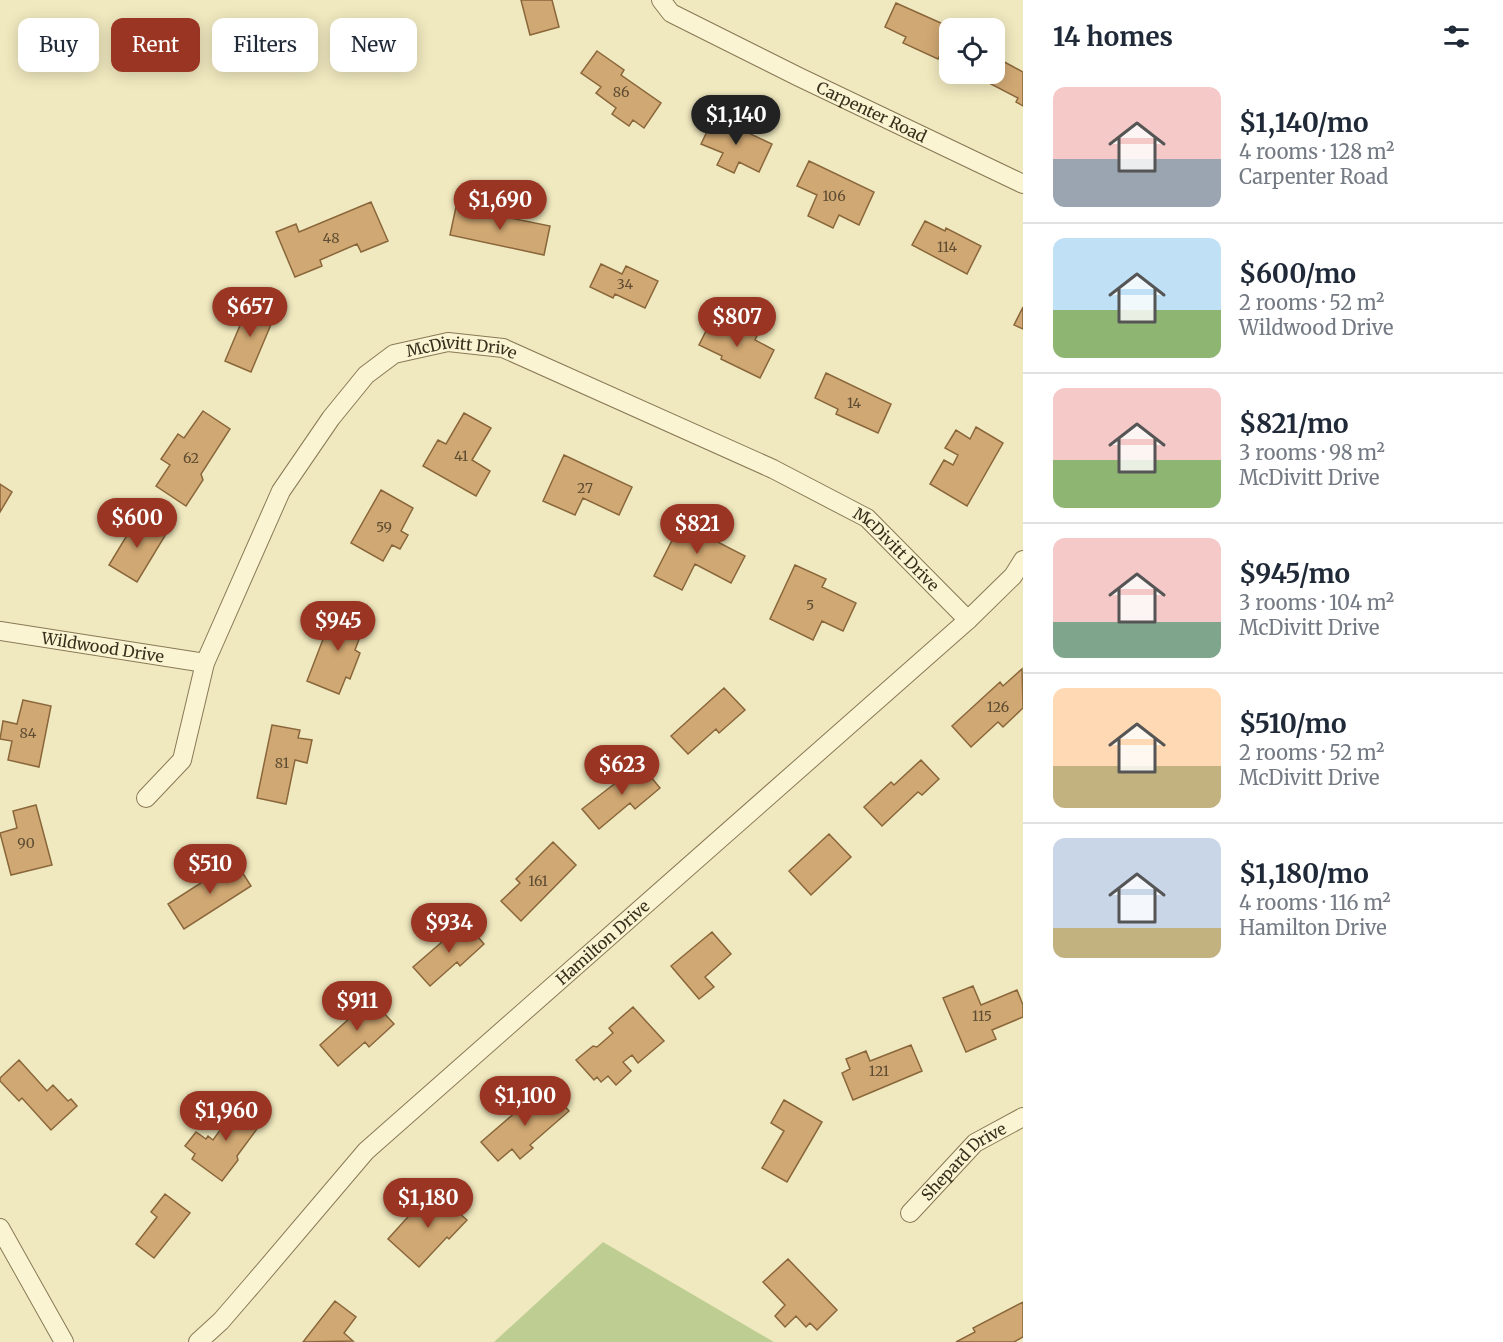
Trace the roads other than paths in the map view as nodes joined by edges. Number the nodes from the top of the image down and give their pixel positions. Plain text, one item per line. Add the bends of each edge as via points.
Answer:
1 (661, 0) edge
2 (1023, 184) edge
3 (1023, 560) edge
4 (968, 620) junction
5 (0, 631) edge
6 (205, 663) junction
7 (146, 798) dead end
8 (1023, 1117) edge
9 (910, 1213) dead end
10 (0, 1228) edge
11 (64, 1342) edge
12 (198, 1342) edge

1 - 2 street, Carpenter Road via 671,13
3 - 4 street, Hamilton Drive via 1013,576
4 - 6 street, McDivitt Drive via 867,518 773,469 503,348 448,342 394,354 366,375 331,418 281,491
4 - 12 street, Hamilton Drive via 366,1151 247,1292
5 - 6 street, Wildwood Drive
6 - 7 street, McDivitt Drive via 182,760
8 - 9 street, Shepard Drive via 975,1143
10 - 11 street

